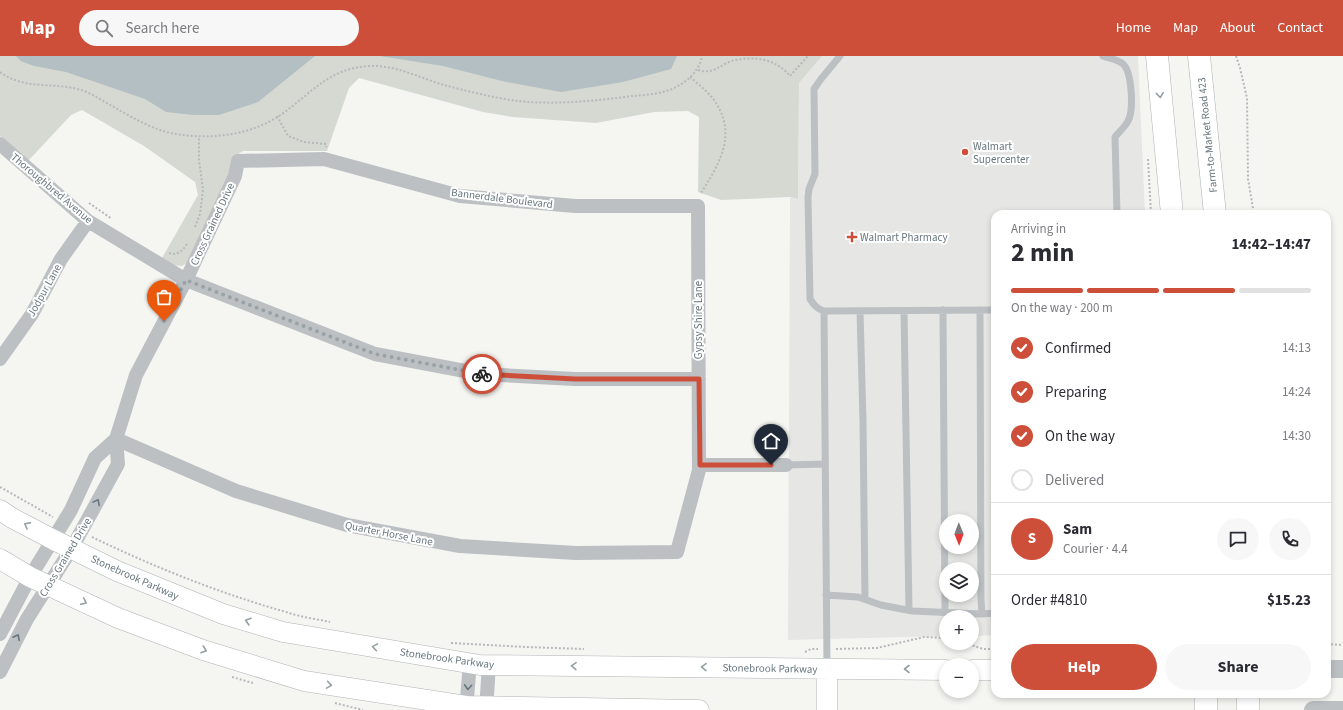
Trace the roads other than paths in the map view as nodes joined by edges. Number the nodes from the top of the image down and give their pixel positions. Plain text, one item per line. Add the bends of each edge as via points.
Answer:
1 (840, 56) edge
2 (1103, 56) edge
3 (1157, 56) edge
4 (1200, 56) edge
5 (0, 144) edge
6 (238, 161) joint
7 (695, 206) joint
8 (1116, 210) edge
9 (1172, 210) edge
10 (1215, 210) edge
11 (88, 221) junction
12 (186, 280) junction
13 (943, 310) junction
14 (980, 310) junction
15 (991, 310) edge
16 (824, 311) junction
17 (860, 311) junction
18 (904, 311) junction
19 (0, 359) edge
20 (699, 379) junction
21 (116, 439) junction
22 (825, 464) junction
23 (700, 465) junction
24 (786, 465) joint
25 (0, 510) edge
26 (54, 540) junction
27 (77, 540) junction
28 (677, 552) joint
29 (0, 559) edge
30 (30, 577) junction
31 (48, 586) junction
32 (826, 595) junction
33 (865, 599) junction
34 (908, 610) junction
35 (945, 610) edge
36 (939, 612) edge
37 (991, 613) edge
38 (979, 614) edge
39 (982, 614) junction
40 (0, 634) edge
41 (470, 663) junction
42 (489, 665) junction
43 (827, 669) junction
44 (1331, 669) edge
45 (1343, 669) edge
46 (939, 670) edge
47 (979, 670) edge
48 (991, 670) edge
49 (0, 672) edge
50 (1206, 698) edge
51 (1248, 698) edge
52 (466, 708) edge
53 (486, 708) edge
54 (699, 710) edge
55 (827, 710) edge
56 (1206, 710) edge
57 (1248, 710) edge
58 (1313, 710) edge
59 (1343, 710) edge

1 - 16 lane via 814,90 815,174 808,189 810,299 818,309
2 - 8 lane via 1123,64 1130,76 1131,111 1128,121 1115,137
3 -> 9 main road
4 - 10 main road, Farm-to-Market Road 423
5 - 11 street, Thoroughbred Avenue
6 - 7 street, Bannerdale Boulevard via 324,159 460,196 574,206
6 - 12 street, Cross Grained Drive via 235,176
7 - 20 street, Gypsy Shire Lane
11 - 12 street, Thoroughbred Avenue
11 - 19 street, Jodpur Lane via 61,259 32,314
12 - 20 street, Thoroughbred Avenue via 375,354 481,374 575,379
12 - 21 street, Cross Grained Drive via 136,375
13 - 14 lane
13 - 18 lane
13 - 35 lane
14 - 15 lane
14 - 39 lane
16 - 17 lane
16 - 22 lane
17 - 18 lane
17 - 33 lane
18 - 34 lane
20 - 23 street, Gypsy Shire Lane
21 - 26 street, Cross Grained Drive via 95,458
27 -> 21 street, Cross Grained Drive via 118,464
21 - 28 street, Quarter Horse Lane via 236,491 346,525 460,546 576,552
22 - 24 lane
22 - 32 lane
23 - 24 street
23 - 28 street, Gypsy Shire Lane
26 -> 25 main road, Stonebrook Parkway
26 - 27 main road, Stonebrook Parkway
26 - 30 street, Cross Grained Drive
27 - 31 street, Cross Grained Drive
41 -> 27 main road, Stonebrook Parkway via 283,632 223,614 116,571
29 - 30 main road
30 - 31 main road
30 - 40 street, Cross Grained Drive
49 -> 31 street, Cross Grained Drive via 27,619
31 -> 52 main road via 118,618 196,648 304,681
32 - 33 lane
32 - 43 lane
33 - 34 lane
34 - 36 lane
37 - 39 lane
38 - 39 lane
41 - 42 main road, Stonebrook Parkway
41 -> 52 street
43 -> 42 main road, Stonebrook Parkway
42 - 53 street
46 -> 43 main road, Stonebrook Parkway
43 - 55 main road
44 - 45 street
47 - 48 main road
50 - 56 main road
51 - 57 main road
52 - 53 main road
53 - 54 main road
58 - 59 street

